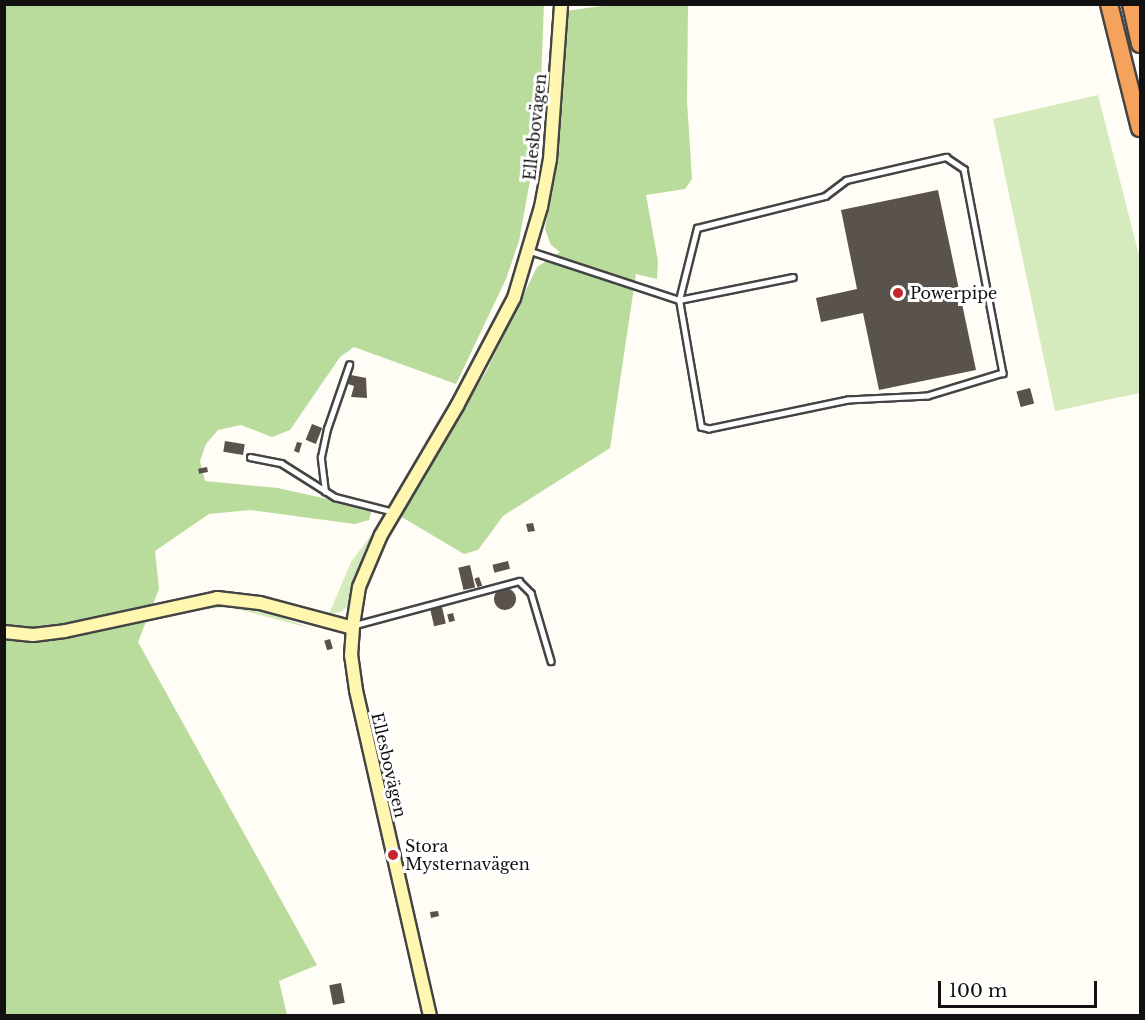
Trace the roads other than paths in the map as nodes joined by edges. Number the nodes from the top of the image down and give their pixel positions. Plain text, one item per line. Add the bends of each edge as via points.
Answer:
1 (561, 4) edge
2 (1110, 4) edge
3 (1131, 4) edge
4 (1140, 44) edge
5 (1140, 128) edge
6 (530, 251) junction
7 (793, 276) dead end
8 (679, 300) junction
9 (349, 365) dead end
10 (250, 457) dead end
11 (325, 492) junction
12 (394, 512) junction
13 (353, 627) junction
14 (4, 632) edge
15 (551, 661) dead end
16 (430, 1016) edge

1 - 6 main road, Ellesbovägen via 550,159
2 - 5 highway
3 - 4 highway
6 - 8 lane
6 - 12 main road, Ellesbovägen via 494,341
7 - 8 lane
8 - 8 lane via 700,226 825,196 846,180 951,158 964,169 1005,369 988,379 928,396 848,400 704,429 697,424
9 - 11 lane via 321,457
10 - 11 lane via 281,463
11 - 12 lane
12 - 13 main road, Ellesbovägen via 359,587
13 - 14 main road via 260,603 217,598 66,631 33,635
13 - 15 lane via 519,581 531,593
13 - 16 main road, Ellesbovägen via 351,656 363,722

